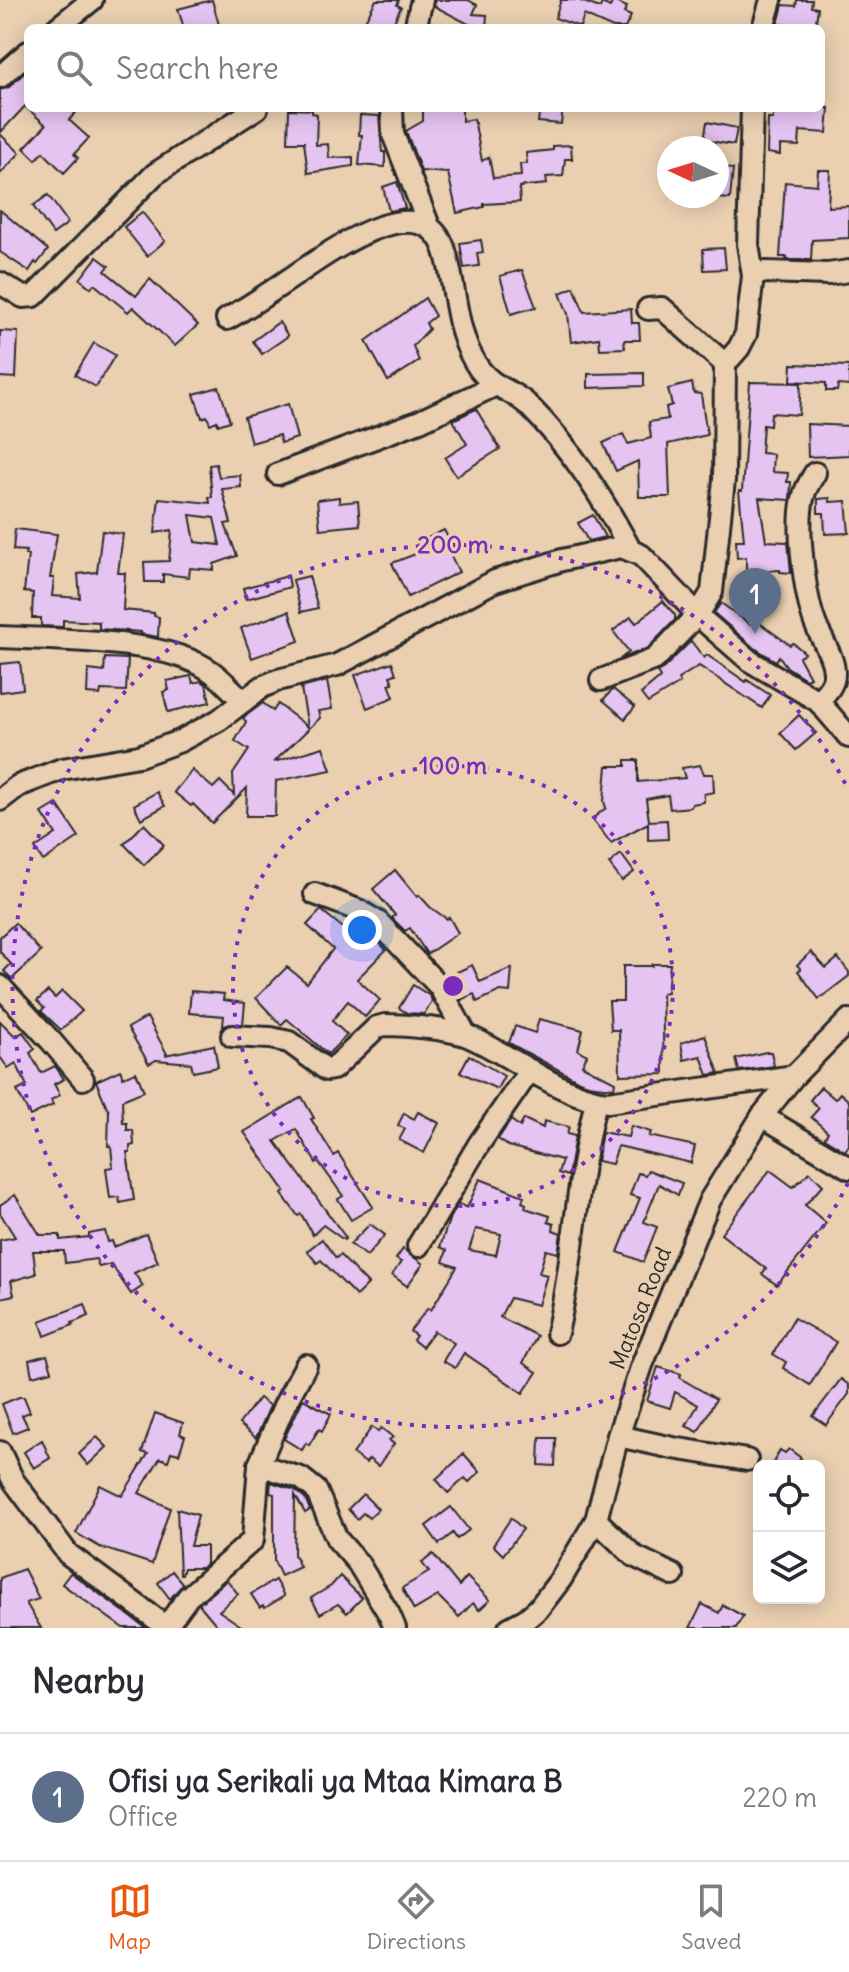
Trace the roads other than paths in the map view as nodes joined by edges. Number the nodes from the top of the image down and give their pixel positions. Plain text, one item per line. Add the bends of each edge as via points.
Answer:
1 (92, 0) edge
2 (422, 0) edge
3 (771, 0) edge
4 (62, 24) edge
5 (416, 24) edge
6 (764, 24) edge
7 (24, 56) edge
8 (0, 77) edge
9 (251, 112) edge
10 (392, 112) edge
11 (752, 112) edge
12 (429, 226) junction
13 (849, 271) edge
14 (753, 276) junction
15 (0, 283) edge
16 (648, 309) dead end
17 (227, 319) dead end
18 (725, 364) junction
19 (494, 386) junction
20 (815, 473) dead end
21 (278, 474) dead end
22 (630, 549) junction
23 (699, 613) junction
24 (0, 637) edge
25 (601, 680) dead end
26 (244, 701) junction
27 (818, 701) junction
28 (849, 737) edge
29 (0, 800) edge
30 (315, 894) dead end
31 (0, 986) edge
32 (849, 1020) edge
33 (466, 1035) junction
34 (232, 1036) dead end
35 (530, 1070) junction
36 (794, 1076) junction
37 (83, 1079) dead end
38 (596, 1102) junction
39 (762, 1116) junction
40 (849, 1168) edge
41 (418, 1246) dead end
42 (557, 1333) dead end
43 (306, 1365) dead end
44 (618, 1436) junction
45 (0, 1452) edge
46 (747, 1460) dead end
47 (259, 1465) junction
48 (596, 1520) junction
49 (673, 1575) dead end
50 (167, 1627) edge
51 (395, 1628) edge
52 (509, 1628) edge

1 - 4 street
2 - 5 street
3 - 6 street
7 - 8 street
9 - 15 street via 155,174 34,296 23,297
10 - 12 street via 393,134
11 - 14 street via 748,244
12 - 17 street via 405,221 370,231
12 - 19 street via 446,252 463,337
13 - 14 street
14 - 18 street via 746,334
16 - 18 street via 662,308
18 - 23 street via 724,480 716,559 712,592
19 - 21 street via 420,421
19 - 22 street via 521,399 574,456
20 - 27 street via 804,494 800,520 812,612 834,676
22 - 23 street
22 - 26 street via 562,560 495,581 337,665 278,680
23 - 25 street via 655,659
23 - 27 street via 750,661
24 - 26 street via 113,644 176,655 210,670
26 - 29 street via 180,741 139,756 62,769 18,786
27 - 28 street
30 - 33 street via 378,922 439,986
31 - 37 street
32 - 36 street, Matosa Road
33 - 34 street via 377,1027 327,1070 289,1042
33 - 35 street
35 - 38 street
35 - 41 street
36 - 38 street
36 - 39 street, Matosa Road
38 - 42 street
39 - 40 street
39 - 44 street, Matosa Road via 710,1200
43 - 47 street
44 - 46 street
44 - 48 street, Matosa Road
45 - 50 street via 13,1480 68,1554
47 - 50 street via 253,1540 188,1597
47 - 51 street via 301,1478 316,1490 337,1539 358,1563
48 - 49 street via 634,1556
48 - 52 street, Matosa Road via 538,1609

